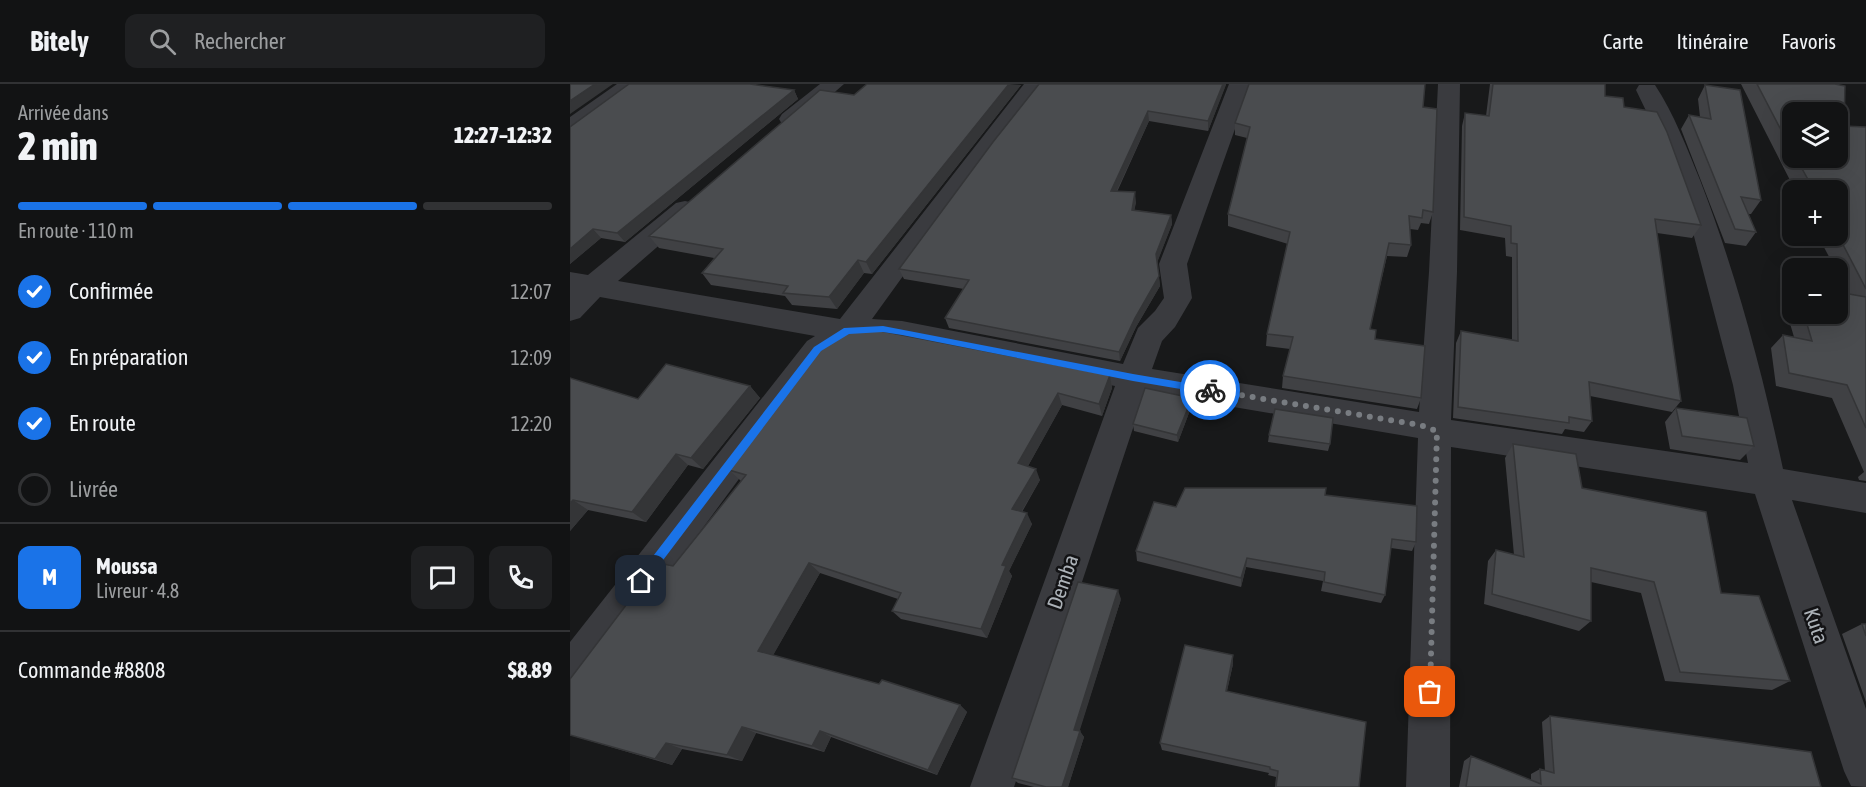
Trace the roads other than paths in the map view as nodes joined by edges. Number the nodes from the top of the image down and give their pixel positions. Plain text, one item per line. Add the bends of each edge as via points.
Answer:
1 (631, 84) edge
2 (833, 84) edge
3 (1035, 84) edge
4 (1240, 84) edge
5 (1449, 84) edge
6 (1647, 90) dead end
7 (570, 128) edge
8 (774, 133) edge
9 (702, 194) edge
10 (582, 284) edge
11 (570, 310) edge
12 (847, 331) junction
13 (1133, 378) junction
14 (1437, 431) junction
15 (1768, 481) junction
16 (1866, 498) edge
17 (570, 675) edge
18 (1866, 771) edge
19 (992, 787) edge
20 (1428, 787) edge

1 - 7 street
2 - 8 street
3 - 12 street
4 - 13 street, Demba via 1173,264 1178,298 1149,336
5 - 14 street
6 - 15 street, Kuta via 1674,144 1703,221 1749,385
9 - 10 street
10 - 11 street
10 - 12 street
12 - 13 street via 902,332
12 - 17 street via 818,349
13 - 14 street
13 - 19 street, Demba
14 - 15 street
14 - 20 street
15 - 16 street
15 - 18 street, Kuta

